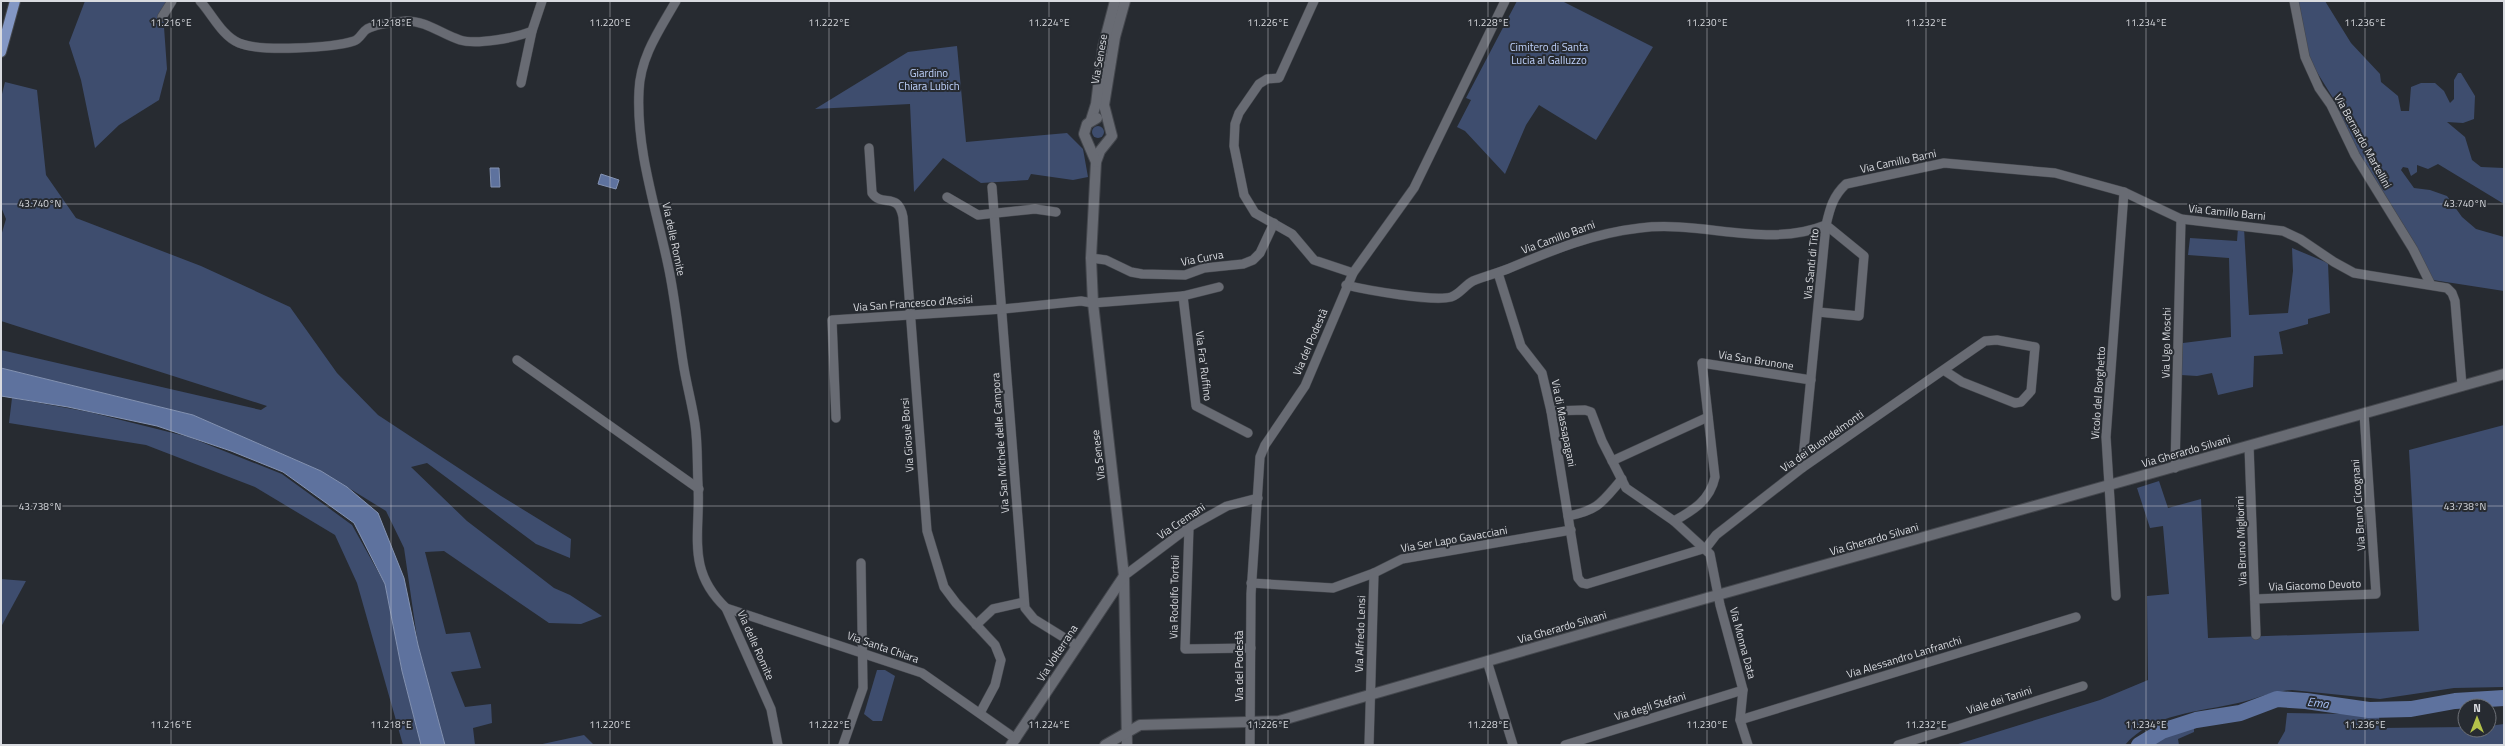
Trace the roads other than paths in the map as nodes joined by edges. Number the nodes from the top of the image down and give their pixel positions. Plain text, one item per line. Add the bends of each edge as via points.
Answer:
1 (15, 1) edge
2 (172, 1) edge
3 (200, 1) edge
4 (542, 1) edge
5 (676, 1) edge
6 (1115, 1) edge
7 (1125, 1) edge
8 (1314, 1) edge
9 (1505, 1) edge
10 (2294, 1) edge
11 (162, 17) dead end
12 (532, 31) junction
13 (1, 52) edge
14 (521, 83) dead end
15 (1091, 120) junction
16 (1108, 122) junction
17 (1088, 142) junction
18 (1104, 145) junction
19 (869, 148) dead end
20 (1096, 162) junction
21 (992, 187) dead end
22 (2124, 192) junction
23 (947, 197) dead end
24 (1056, 212) dead end
25 (995, 214) junction
26 (2181, 219) junction
27 (1274, 223) junction
28 (1826, 225) junction
29 (1091, 258) junction
30 (1353, 273) junction
31 (1498, 273) junction
32 (1346, 285) junction
33 (2431, 285) junction
34 (1219, 287) dead end
35 (1183, 296) junction
36 (1093, 303) junction
37 (1003, 309) junction
38 (1818, 312) junction
39 (910, 316) junction
40 (517, 360) dead end
41 (1945, 371) junction
42 (2504, 374) edge
43 (1811, 380) junction
44 (2462, 386) junction
45 (1551, 411) junction
46 (2364, 414) junction
47 (1708, 417) junction
48 (836, 418) dead end
49 (1248, 434) dead end
50 (2249, 446) junction
51 (1612, 461) junction
52 (1802, 468) junction
53 (2175, 468) junction
54 (1622, 479) junction
55 (2109, 485) junction
56 (699, 489) junction
57 (1258, 498) junction
58 (1568, 516) junction
59 (1674, 521) junction
60 (1189, 527) junction
61 (1571, 530) junction
62 (1706, 548) junction
63 (861, 563) dead end
64 (1374, 573) junction
65 (1124, 576) junction
66 (1251, 583) junction
67 (2376, 594) joint
68 (1718, 595) junction
69 (2116, 596) dead end
70 (2255, 599) junction
71 (1024, 602) junction
72 (726, 608) junction
73 (2076, 617) dead end
74 (976, 625) junction
75 (2256, 636) dead end
76 (1076, 645) junction
77 (1251, 648) junction
78 (864, 652) junction
79 (1487, 661) junction
80 (2083, 686) dead end
81 (1743, 690) junction
82 (1371, 696) junction
83 (980, 713) junction
84 (1740, 720) junction
85 (1250, 723) junction
86 (1127, 732) junction
87 (1017, 743) edge
88 (778, 745) edge
89 (843, 745) edge
90 (1104, 745) edge
91 (1127, 745) edge
92 (1250, 745) edge
93 (1369, 745) edge
94 (1513, 745) edge
95 (1565, 745) edge
96 (1748, 745) edge
97 (1898, 745) edge

1 - 13 main road
2 - 11 street
3 - 12 street via 224,31 238,43 253,47 288,48 342,44 356,40 367,29 384,23 407,21 437,29 467,42 523,35
4 - 12 street
5 - 56 street, Via delle Romite via 652,42 643,65 638,114 645,166 668,266 686,384 695,424
6 - 15 main road, Via Senese via 1103,47 1096,104
7 - 16 main road, Via Senese via 1115,37 1104,105
8 - 27 street via 1279,78 1267,79 1259,84 1239,113 1235,124 1234,146 1247,201 1255,213
9 - 30 street, Via del Podestà via 1414,188
10 - 33 street, Via Bernardo Martellini via 2305,57 2319,88 2331,104 2355,155 2413,249
12 - 14 street
15 - 16 main road via 1098,118
15 - 17 main road, Via Senese via 1084,129
16 - 18 main road, Via Senese via 1112,128 1112,136
17 - 18 main road
17 - 20 main road, Via Senese
18 - 20 main road, Via Senese
19 - 39 street, Via Giosuè Borsi via 872,193 879,198 896,202 901,209
20 - 29 main road, Via Senese
21 - 25 street, Via San Michele delle Campora
22 - 26 street, Via Camillo Barni
22 - 28 street, Via Camillo Barni via 2055,173 1944,163 1846,184 1837,192 1831,203
22 - 55 street, Vicolo del Borghetto via 2106,437
23 - 25 street via 978,215
24 - 25 street via 1035,209
25 - 37 street, Via San Michele delle Campora
26 - 33 street, Via Camillo Barni via 2283,231 2354,273
26 - 53 street, Via Ugo Moschi
27 - 29 street, Via Curva via 1260,253 1253,260 1243,264 1204,268 1185,275 1137,273 1106,260
27 - 30 street via 1292,234 1314,260
28 - 31 street, Via Camillo Barni via 1808,232 1776,236 1677,228 1642,228 1614,232 1554,249
28 - 38 street, Via Santi di Tito
28 - 38 street, Via Santi di Tito via 1864,256 1859,316
29 - 36 main road, Via Senese
30 - 32 street, Via del Podestà
31 - 32 street, Via Camillo Barni via 1467,284 1451,297 1374,292
31 - 45 street, Via di Massapagani via 1521,346 1542,373
32 - 57 street, Via del Podestà via 1308,380 1265,444 1260,457
33 - 44 street, Via Camillo Barni via 2447,288 2455,301
34 - 35 street
35 - 36 street
35 - 49 street, Via Fra' Ruffino via 1196,406
36 - 37 street, Via San Francesco d'Assisi via 1081,301
36 - 65 main road, Via Senese
37 - 39 street, Via San Francesco d'Assisi
37 - 71 street, Via San Michele delle Campora
38 - 43 street, Via Santi di Tito
39 - 48 street, Via San Francesco d'Assisi via 832,320
39 - 74 street, Via Giosuè Borsi via 928,531 944,587
40 - 56 street
41 - 41 street, Via dei Buondelmonti via 1985,341 1997,340 2035,347 2031,391 2021,402 2015,403 1962,382
41 - 52 street, Via dei Buondelmonti
42 - 44 main road, Via Gherardo Silvani
43 - 47 street, Via San Brunone via 1702,363
43 - 52 street, Via Santi di Tito
44 - 46 main road, Via Gherardo Silvani
45 - 51 street via 1591,412
45 - 58 street, Via di Massapagani
46 - 50 main road, Via Gherardo Silvani
46 - 67 street, Via Bruno Cicognani
47 - 51 street
47 - 59 street, Via San Brunone via 1715,477 1709,494 1697,508
50 - 53 main road, Via Gherardo Silvani
50 - 70 street, Via Bruno Migliorini
51 - 54 street
52 - 62 street, Via dei Buondelmonti via 1716,535
53 - 55 main road, Via Gherardo Silvani
54 - 58 street via 1598,506 1587,512
54 - 59 street via 1626,488
55 - 68 main road, Via Gherardo Silvani
55 - 69 street, Vicolo del Borghetto
56 - 72 street, Via delle Romite via 696,544 699,563 704,580 713,596
57 - 60 street, Via Cremani via 1227,506
57 - 66 street, Via del Podestà
58 - 61 street, Via di Massapagani
59 - 62 street
60 - 65 street, Via Cremani
60 - 77 street, Via Rodolfo Tortoli via 1185,649
61 - 62 street, Via di Massapagani via 1578,578 1587,584
61 - 64 street, Via Ser Lapo Gavacciani via 1402,559
62 - 68 street, Via Monna Data via 1712,560
63 - 78 street
64 - 66 street, Via Ser Lapo Gavacciani via 1333,588
64 - 82 street, Via Alfredo Lensi
65 - 76 main road, Via Volterrana
65 - 86 main road, Via Senese
66 - 77 street, Via del Podestà
67 - 70 street, Via Giacomo Devoto
68 - 79 main road, Via Gherardo Silvani
68 - 81 street, Via Monna Data
70 - 75 street, Via Bruno Migliorini
71 - 74 street via 993,608
71 - 76 street, Via San Michele delle Campora via 1025,608 1034,619
72 - 78 street, Via Santa Chiara
72 - 88 street, Via delle Romite via 771,709
73 - 84 street, Via Alessandro Lanfranchi
74 - 83 street, Via Giosuè Borsi via 995,645 1001,660 995,685
76 - 87 main road, Via Volterrana
77 - 85 street, Via del Podestà
78 - 83 street, Via Santa Chiara via 922,673
78 - 89 street via 863,688
79 - 82 main road, Via Gherardo Silvani
79 - 94 street
80 - 97 street, Viale dei Tanini
81 - 84 street, Via Monna Data
81 - 95 street, Via degli Stefani
82 - 85 main road, Via Gherardo Silvani via 1279,721
82 - 93 street, Via Alfredo Lensi
83 - 87 street, Via Santa Chiara
84 - 96 street, Via Monna Data
85 - 86 main road, Via Gherardo Silvani via 1140,725
85 - 92 street, Via del Podestà
86 - 90 main road, Via Gherardo Silvani
86 - 91 main road, Via Senese

